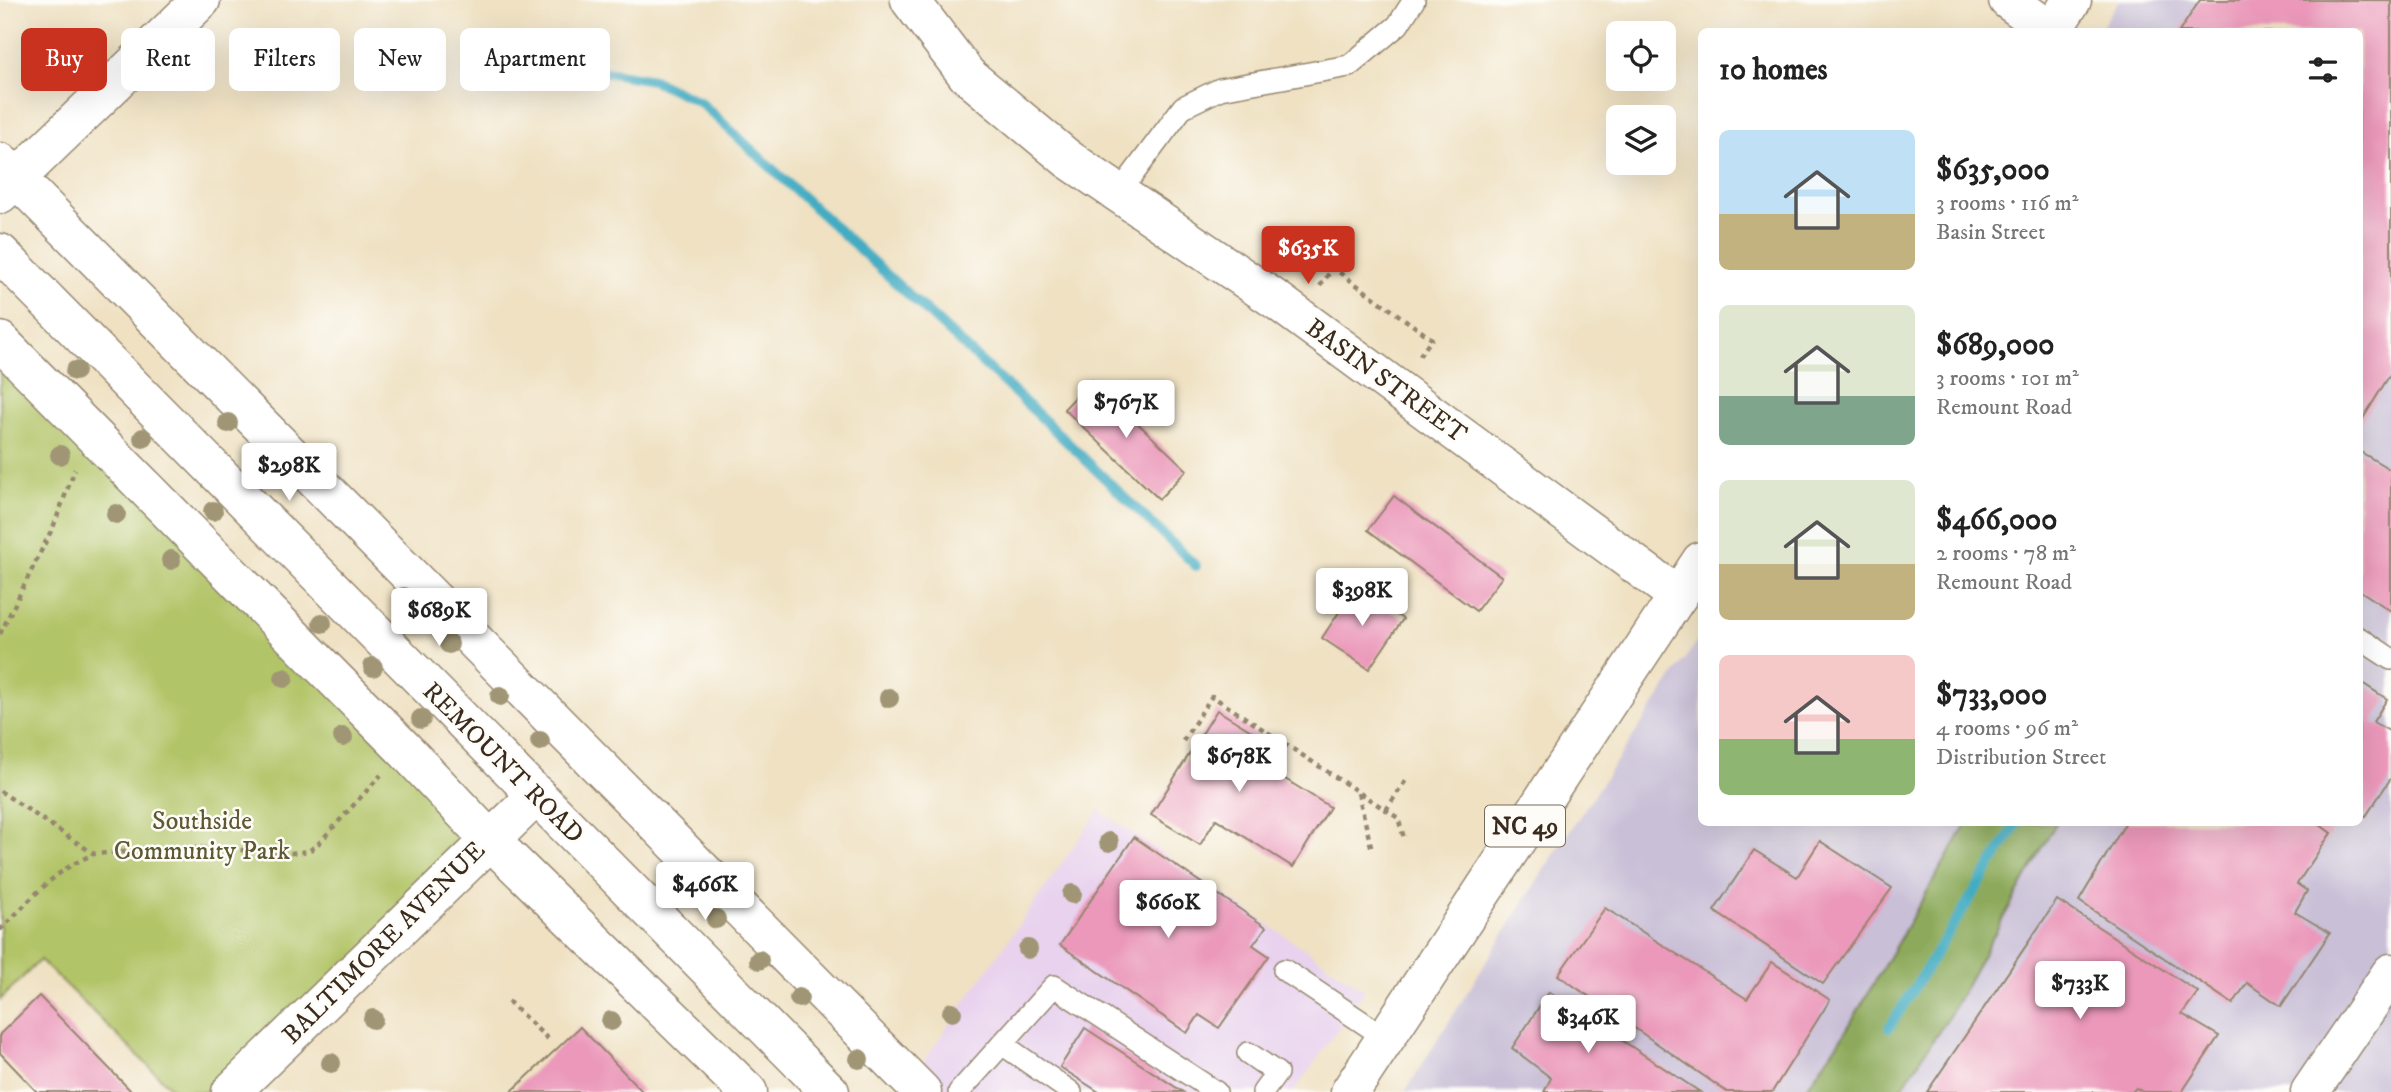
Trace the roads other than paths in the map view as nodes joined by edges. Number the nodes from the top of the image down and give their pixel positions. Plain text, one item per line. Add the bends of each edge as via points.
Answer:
1 (201, 0) edge
2 (910, 0) edge
3 (1414, 0) edge
4 (2008, 0) edge
5 (2072, 0) edge
6 (2047, 28) edge
7 (2053, 28) edge
8 (5, 178) edge
9 (1119, 193) junction
10 (0, 253) edge
11 (0, 341) edge
12 (1698, 566) edge
13 (1678, 596) junction
14 (2363, 641) edge
15 (2391, 659) edge
16 (537, 795) junction
17 (489, 839) junction
18 (1284, 970) dead end
19 (2391, 973) edge
20 (1386, 1038) junction
21 (1002, 1044) junction
22 (1248, 1053) dead end
23 (232, 1092) edge
24 (748, 1092) edge
25 (830, 1092) edge
26 (922, 1092) edge
27 (959, 1092) edge
28 (1071, 1092) edge
29 (1216, 1092) edge
30 (1264, 1092) edge
31 (1350, 1092) edge
32 (2310, 1092) edge

1 - 8 street
2 - 9 street, BASIN STREET via 967,75 1068,159
3 - 9 lane via 1398,25 1349,66 1220,89 1184,107
4 - 6 street
5 - 7 street
8 - 26 street
9 - 13 street, BASIN STREET via 1419,402
10 - 16 street, REMOUNT ROAD
11 - 17 street
12 - 13 street, NC 49
13 - 20 street, NC 49
14 - 15 lane
16 - 17 street, BALTIMORE AVENUE
16 - 25 street, REMOUNT ROAD
17 - 23 street, BALTIMORE AVENUE
17 - 24 street
18 - 20 lane
19 - 32 street
20 - 31 street, NC 49
21 - 27 lane
21 - 28 lane
21 - 29 lane via 1054,986
22 - 30 lane via 1277,1073

